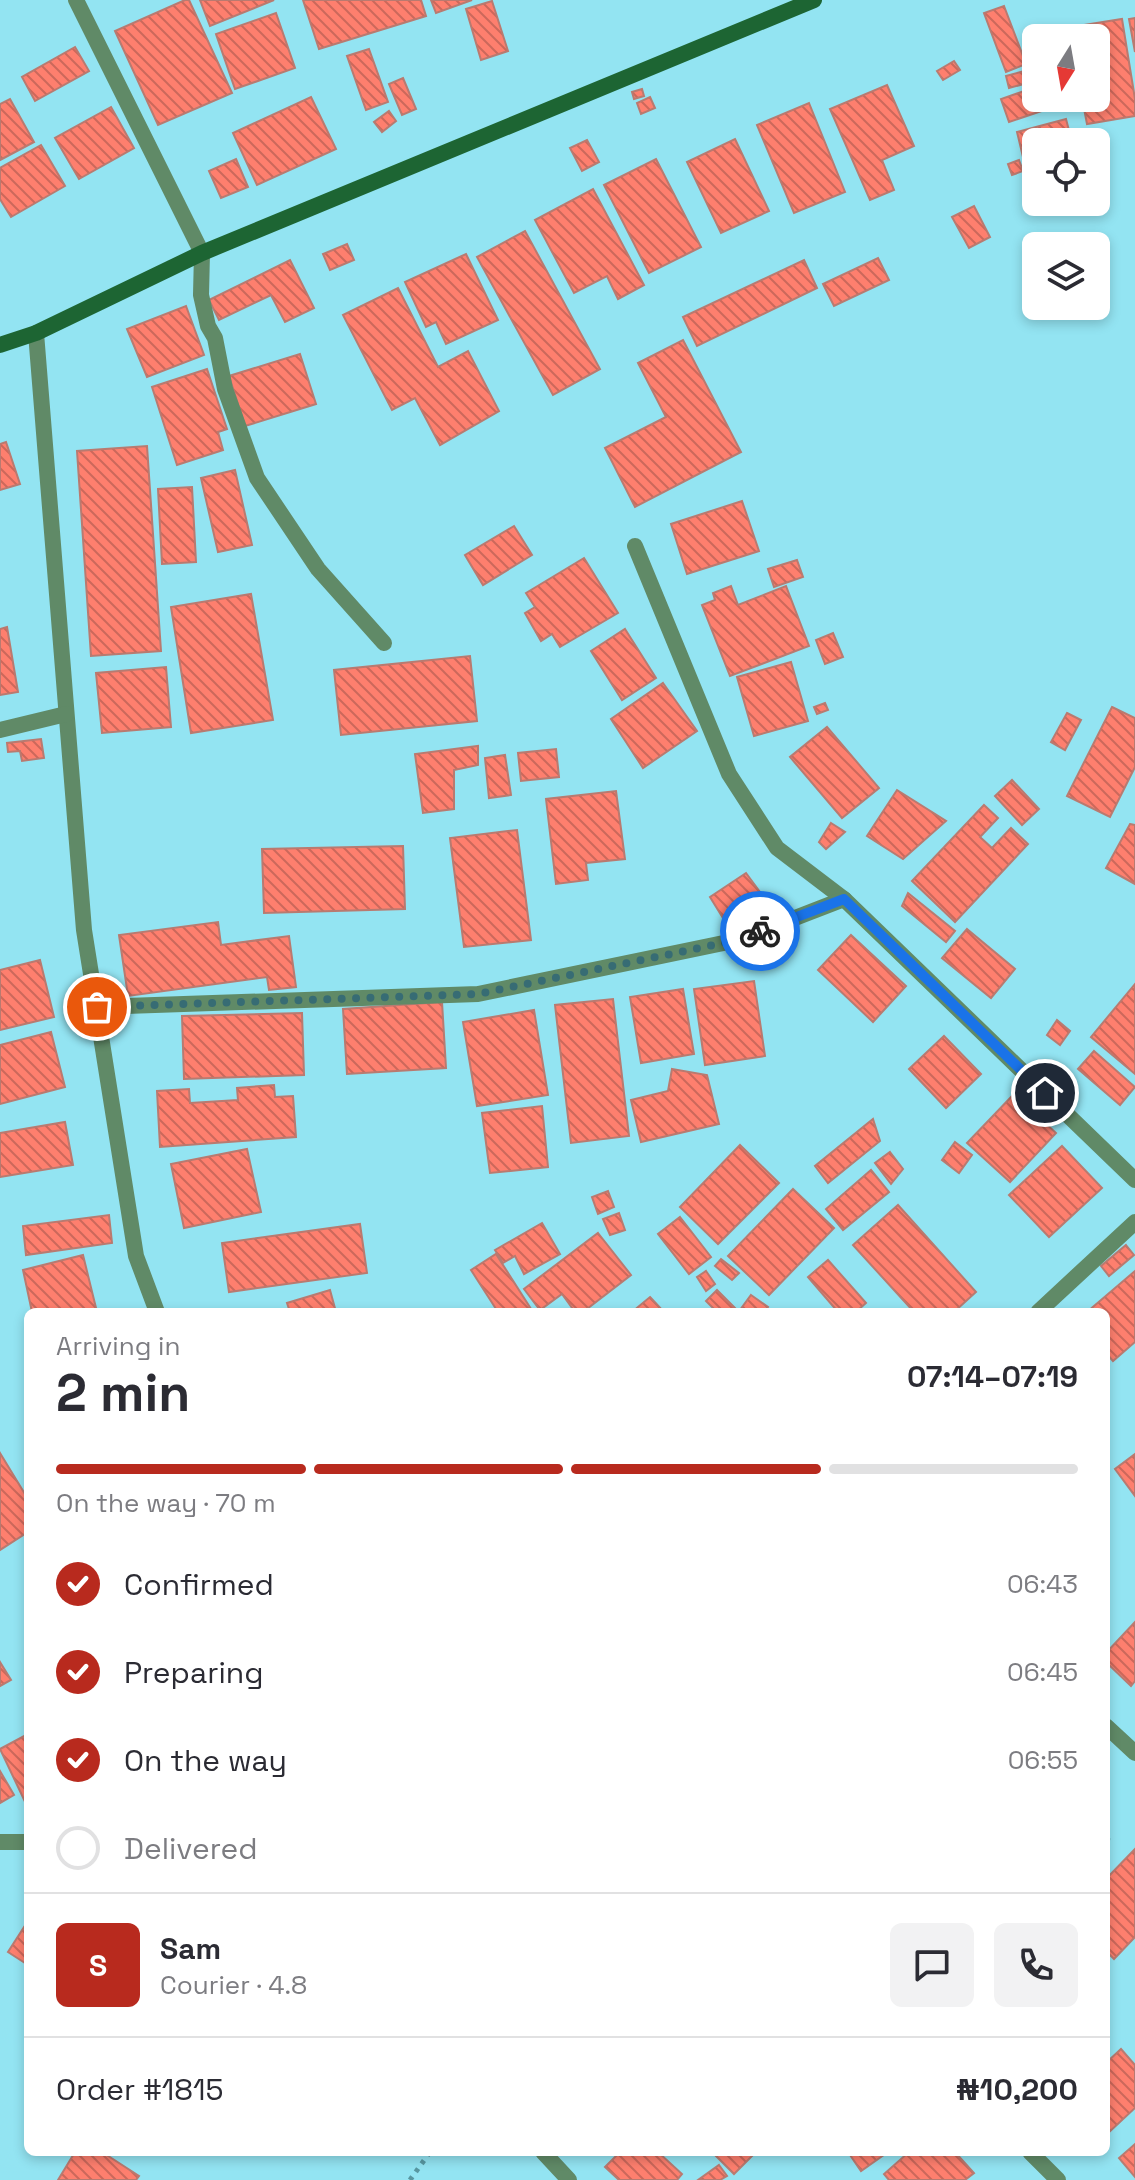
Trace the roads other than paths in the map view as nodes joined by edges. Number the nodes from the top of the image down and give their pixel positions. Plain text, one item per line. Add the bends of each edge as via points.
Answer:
1 (76, 0) edge
2 (814, 0) edge
3 (202, 253) junction
4 (36, 333) junction
5 (0, 345) edge
6 (635, 546) dead end
7 (384, 643) dead end
8 (66, 714) junction
9 (0, 730) edge
10 (844, 899) junction
11 (97, 1007) junction
12 (1135, 1180) edge
13 (1135, 1223) edge
14 (156, 1308) edge
15 (1042, 1308) edge
16 (1110, 1730) edge
17 (1135, 1753) edge
18 (0, 1842) edge
19 (24, 1842) edge
20 (547, 2156) edge
21 (1034, 2156) edge
22 (569, 2180) edge
23 (1058, 2180) edge

1 - 3 street
2 - 3 main road
3 - 4 main road
3 - 7 street via 201,295 208,326 257,478 318,569
4 - 5 main road
4 - 8 street
6 - 10 street via 729,774 777,848
8 - 9 street
8 - 11 street via 84,930
10 - 11 street via 738,940 478,994
10 - 12 street
11 - 14 street via 136,1256
13 - 15 street
16 - 17 street
18 - 19 street
20 - 22 street
21 - 23 street

